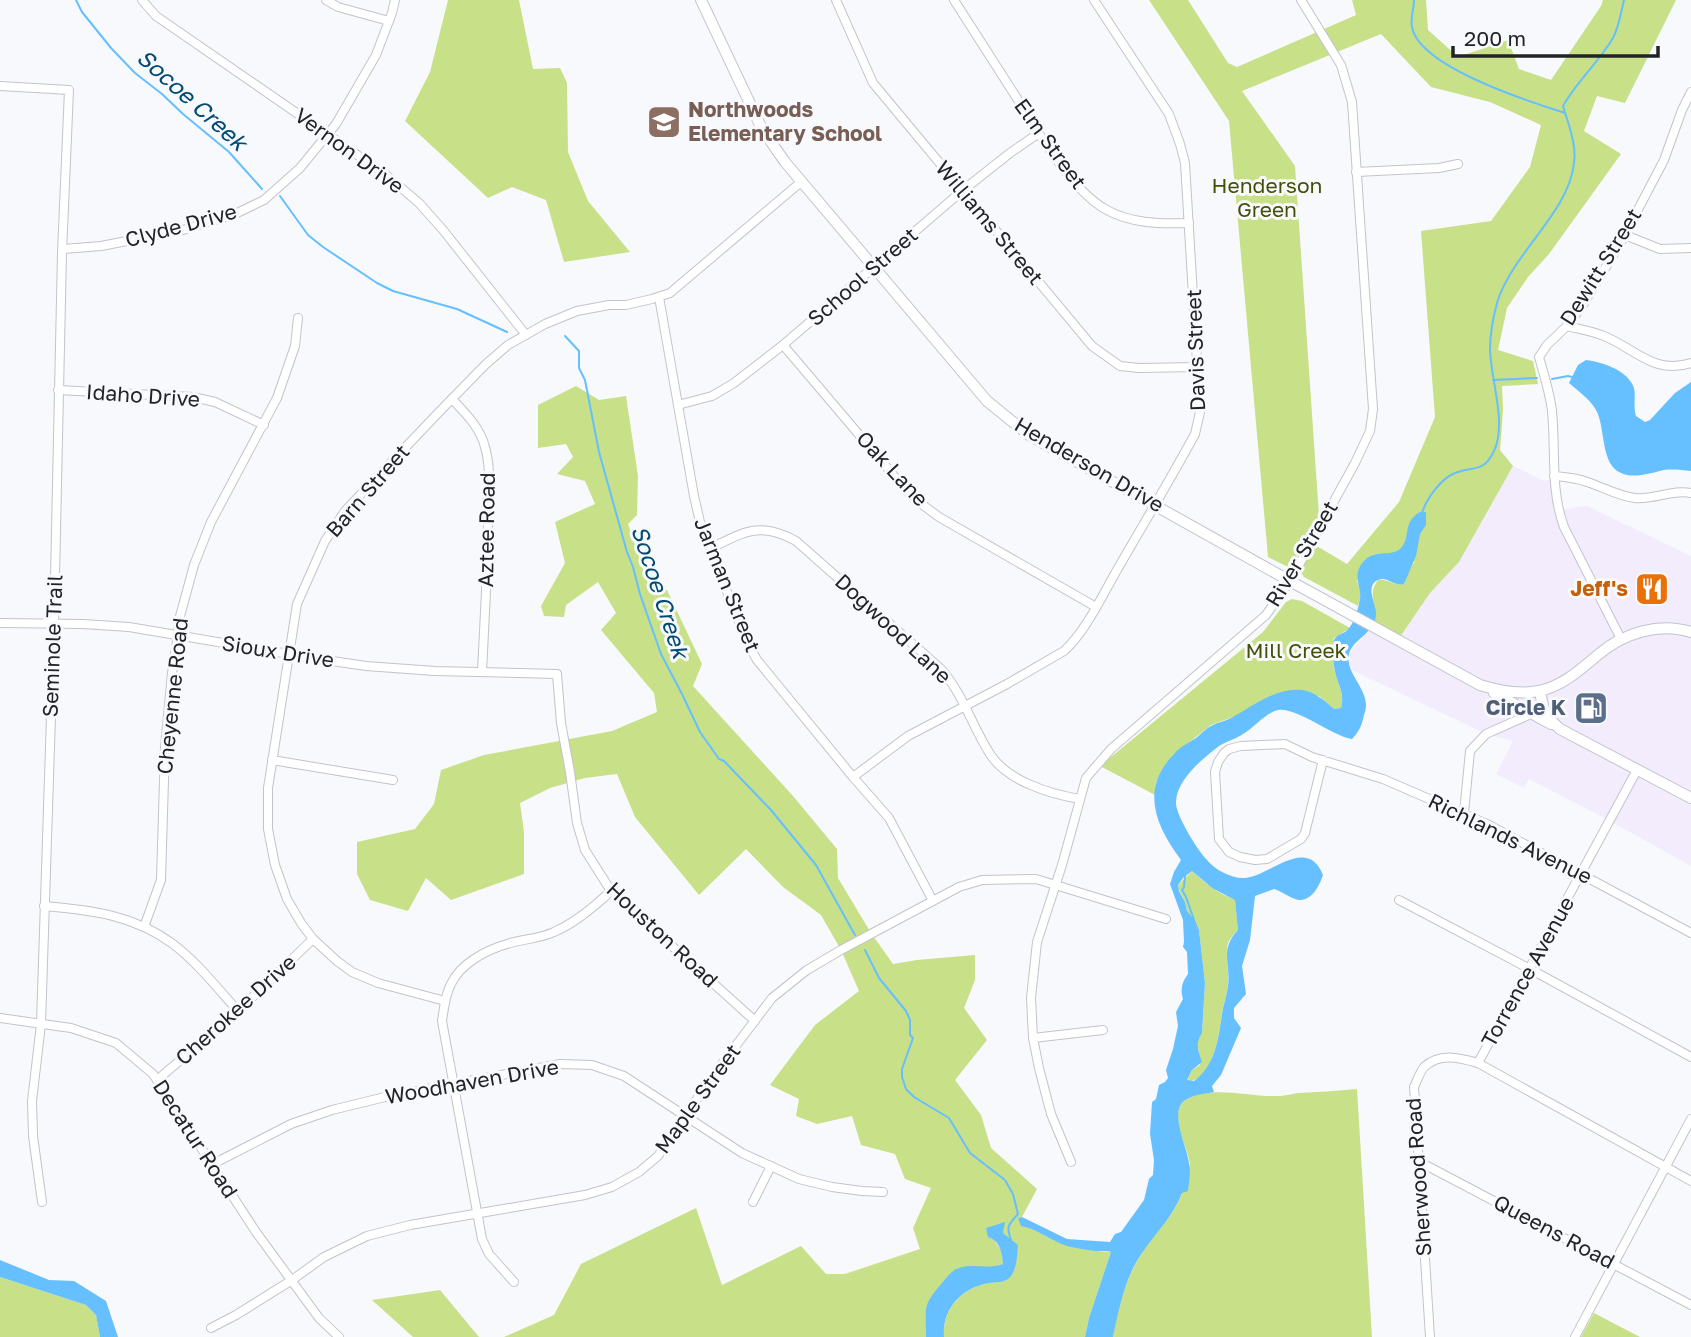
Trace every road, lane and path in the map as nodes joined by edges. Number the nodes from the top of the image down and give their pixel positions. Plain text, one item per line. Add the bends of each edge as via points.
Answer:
1 (142, 0) edge
2 (326, 0) edge
3 (395, 0) edge
4 (702, 0) edge
5 (836, 0) edge
6 (954, 0) edge
7 (1094, 0) edge
8 (1301, 0) edge
9 (389, 21) junction
10 (0, 86) edge
11 (1691, 92) edge
12 (1039, 133) junction
13 (327, 135) junction
14 (1458, 164) dead end
15 (1356, 172) junction
16 (801, 182) junction
17 (962, 191) junction
18 (1189, 223) junction
19 (1625, 235) junction
20 (1691, 248) edge
21 (63, 249) junction
22 (873, 268) junction
23 (659, 297) junction
24 (298, 318) dead end
25 (1567, 326) junction
26 (526, 335) junction
27 (783, 345) junction
28 (1691, 363) edge
29 (1198, 367) junction
30 (58, 390) junction
31 (452, 398) junction
32 (678, 405) junction
33 (264, 425) junction
34 (1554, 476) junction
35 (1691, 493) edge
36 (1155, 505) junction
37 (711, 548) junction
38 (1290, 581) junction
39 (1096, 607) junction
40 (0, 623) edge
41 (54, 624) junction
42 (1691, 632) edge
43 (178, 635) junction
44 (1622, 639) junction
45 (289, 654) junction
46 (482, 672) junction
47 (557, 674) joint
48 (1479, 685) junction
49 (1540, 691) junction
50 (965, 706) junction
51 (1531, 713) junction
52 (1560, 729) junction
53 (272, 760) junction
54 (1323, 760) junction
55 (1637, 770) junction
56 (853, 776) junction
57 (393, 780) dead end
58 (1691, 798) edge
59 (1080, 799) junction
60 (1464, 813) junction
61 (1581, 873) junction
62 (1055, 885) junction
63 (611, 891) junction
64 (1399, 900) dead end
65 (933, 901) junction
66 (44, 906) junction
67 (1166, 919) dead end
68 (144, 927) junction
69 (1691, 933) edge
70 (313, 939) junction
71 (1530, 969) junction
72 (445, 1001) junction
73 (238, 1011) junction
74 (0, 1018) edge
75 (755, 1021) junction
76 (41, 1024) junction
77 (1103, 1030) dead end
78 (1033, 1038) junction
79 (1691, 1057) edge
80 (1478, 1063) junction
81 (157, 1080) junction
82 (453, 1084) junction
83 (685, 1116) junction
84 (1691, 1119) edge
85 (1418, 1161) junction
86 (1071, 1162) dead end
87 (211, 1165) junction
88 (771, 1166) junction
89 (1666, 1167) junction
90 (1691, 1181) edge
91 (883, 1192) dead end
92 (42, 1202) dead end
93 (753, 1202) dead end
94 (476, 1214) junction
95 (1615, 1264) junction
96 (292, 1280) junction
97 (514, 1282) dead end
98 (1691, 1305) edge
99 (211, 1328) dead end
100 (339, 1337) edge
101 (1430, 1337) edge
102 (1575, 1337) edge

1 - 13 street, Vernon Drive via 156,16
2 - 9 street
3 - 9 street, Clyde Drive
4 - 16 main road, Henderson Drive via 762,129
5 - 17 street, Williams Street via 873,83
6 - 12 street, Elm Street
7 - 18 street, Davis Street via 1169,114 1185,163
8 - 15 street, River Street via 1341,65 1352,102
9 - 13 street, Clyde Drive via 376,55
10 - 21 street, Seminole Trail via 69,90
11 - 19 street, Dewitt Street via 1664,160
12 - 17 street, School Street
12 - 18 street, Elm Street via 1075,184 1106,209 1160,225
13 - 21 street, Clyde Drive via 283,184 237,213 183,230
13 - 26 street, Vernon Drive via 419,203
14 - 15 street
15 - 38 street, River Street via 1373,409 1370,431
16 - 22 main road, Henderson Drive
16 - 23 street, Barn Street via 670,293
17 - 22 street, School Street
17 - 29 street, Williams Street via 1092,346 1120,366
18 - 29 street, Davis Street
19 - 20 street via 1660,249
19 - 25 street, Dewitt Street
21 - 30 street, Seminole Trail
22 - 27 street, School Street
22 - 36 main road, Henderson Drive via 987,401 1037,439
23 - 26 street, Barn Street via 577,311
23 - 32 street, Jarman Street
24 - 33 street, Cheyenne Road via 295,346
25 - 28 street via 1606,337 1654,365
25 - 34 street, Dewitt Street via 1539,357 1552,410
26 - 31 street, Barn Street via 508,345
27 - 32 street, School Street via 712,396
27 - 39 street, Oak Lane via 912,497
29 - 36 street, Davis Street via 1200,412 1195,434
30 - 33 street, Idaho Drive via 193,397
30 - 41 street, Seminole Trail
31 - 45 street, Barn Street via 345,511 325,541 298,604
31 - 46 street, Aztee Road via 480,434 489,469
32 - 37 street, Jarman Street via 700,522
33 - 43 street, Cheyenne Road via 211,522 192,574
34 - 35 street via 1636,498
34 - 44 street, Dewitt Street via 1564,527
36 - 38 main road, Henderson Drive
36 - 39 street, Davis Street
37 - 50 street, Dogwood Lane via 759,529 796,541 941,669
37 - 56 street, Jarman Street via 757,660
38 - 48 main road, Henderson Drive
38 - 59 street, River Street via 1266,615 1111,749 1086,778
39 - 50 street, Davis Street via 1064,651
40 - 41 street, Sioux Drive
41 - 43 street, Sioux Drive via 129,627
41 - 66 street, Seminole Trail
42 - 44 main road via 1663,628
43 - 45 street, Sioux Drive
43 - 68 street, Cheyenne Road via 165,747 161,880
44 - 49 main road via 1582,670
45 - 46 street, Sioux Drive via 366,666
45 - 53 street, Barn Street
46 - 47 street, Sioux Drive
47 - 63 street, Houston Road via 577,823 585,850
48 - 49 main road, Henderson Drive via 1500,692
48 - 51 main road, Henderson Drive
49 - 52 main road, Henderson Drive via 1548,719
50 - 56 street, Davis Street via 908,736
50 - 59 street, Dogwood Lane via 991,756 1004,768 1025,782
51 - 52 main road, Henderson Drive
51 - 60 street via 1486,734 1471,751
52 - 55 main road, Henderson Drive
53 - 57 street
53 - 70 street, Barn Street via 268,830 275,865 287,899
54 - 54 street, Richlands Avenue via 1284,744 1241,746 1224,753 1215,772 1216,803 1219,839 1229,852 1267,859 1301,839
54 - 60 street, Richlands Avenue
55 - 58 main road, Henderson Drive
55 - 61 street, Torrence Avenue
56 - 65 street, Jarman Street via 889,818
59 - 62 street, River Street
60 - 61 street, Richlands Avenue
61 - 69 street, Richlands Avenue
61 - 71 street, Torrence Avenue
62 - 65 street, Maple Street via 1036,879 982,880
62 - 67 street, Maple Street
62 - 78 street, River Street via 1037,942 1031,998
63 - 72 street via 554,932 508,943 472,960 452,981
63 - 75 street, Houston Road
64 - 71 street
65 - 75 street, Maple Street via 807,970 772,998
66 - 68 street via 104,913
66 - 76 street, Seminole Trail
68 - 73 street via 185,954
70 - 72 street, Barn Street via 352,972
70 - 73 street, Cherokee Drive
71 - 79 street
71 - 80 street, Torrence Avenue
72 - 82 street via 442,1021
73 - 81 street, Cherokee Drive
74 - 76 street, Decatur Road
75 - 83 street, Maple Street
76 - 81 street, Decatur Road via 116,1043
76 - 92 street, Seminole Trail via 32,1101
77 - 78 street
78 - 86 street, River Street via 1051,1114
80 - 85 street, Sherwood Road via 1453,1056 1424,1067 1414,1087
80 - 89 street, Sherwood Road
81 - 87 street, Decatur Road
82 - 83 street, Woodhaven Drive via 560,1064 592,1065 624,1076
82 - 87 street, Woodhaven Drive via 332,1110 291,1124
82 - 94 street
83 - 88 street, Woodhaven Drive
83 - 94 street, Maple Street via 658,1156 612,1187
84 - 89 street
85 - 95 street, Queens Road
85 - 101 street, Sherwood Road
87 - 96 street, Decatur Road
88 - 91 street, Woodhaven Drive via 810,1182
88 - 93 street
89 - 90 street, Sherwood Road
89 - 95 street
94 - 96 street, Maple Street via 368,1236 324,1256
94 - 97 street via 489,1254
95 - 98 street, Queens Road
95 - 102 street
96 - 99 street, Maple Street
96 - 100 street, Decatur Road

